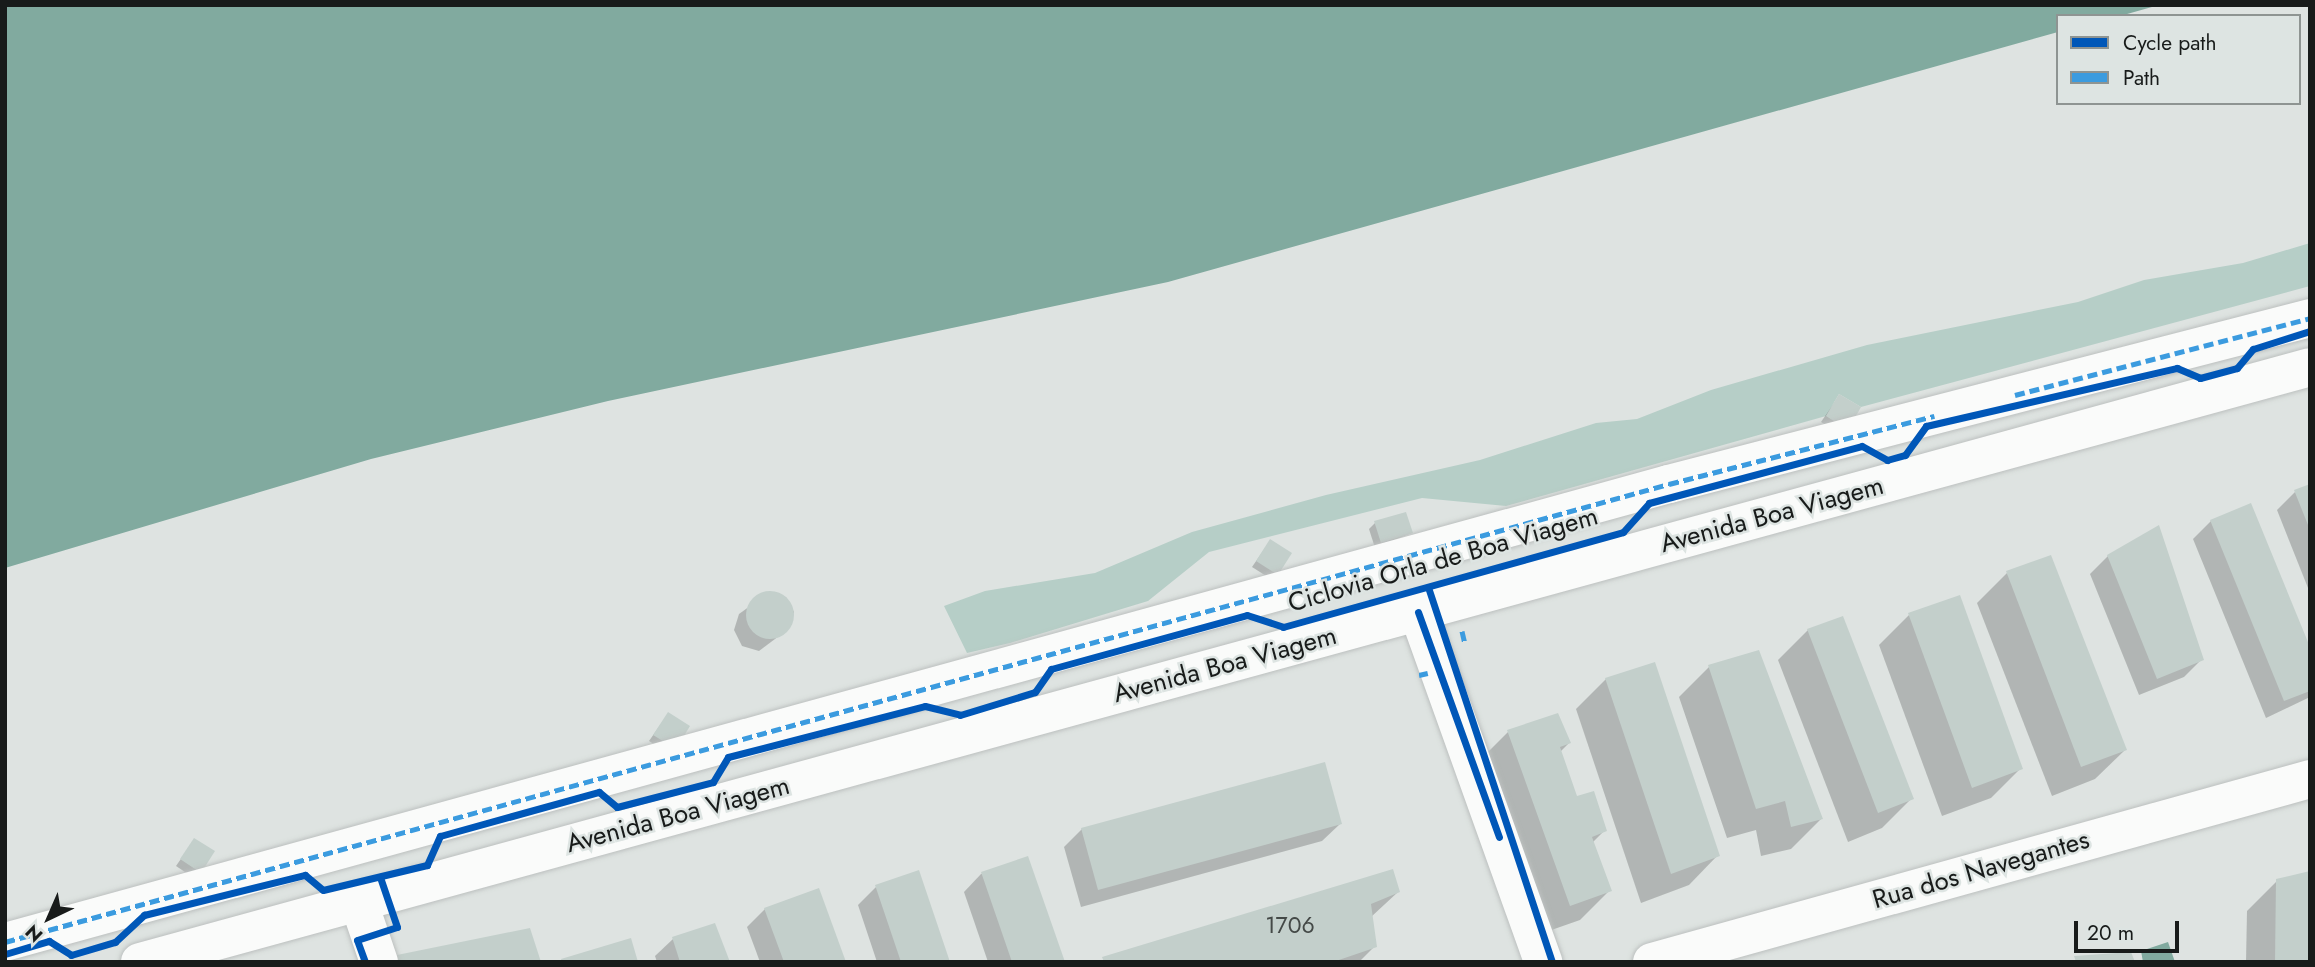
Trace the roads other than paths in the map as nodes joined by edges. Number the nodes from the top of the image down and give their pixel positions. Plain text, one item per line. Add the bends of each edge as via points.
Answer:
1 (2310, 318) edge
2 (2310, 367) edge
3 (1418, 612) junction
4 (2310, 779) edge
5 (359, 903) junction
6 (5, 942) edge
7 (140, 962) edge
8 (379, 962) edge
9 (1544, 962) edge
10 (1652, 962) edge

1 - 6 main road via 1669,484
2 - 3 main road, Avenida Boa Viagem
3 - 5 main road, Avenida Boa Viagem
3 - 9 main road
4 - 10 main road, Rua dos Navegantes
5 - 7 main road, Avenida Boa Viagem
5 - 8 main road

